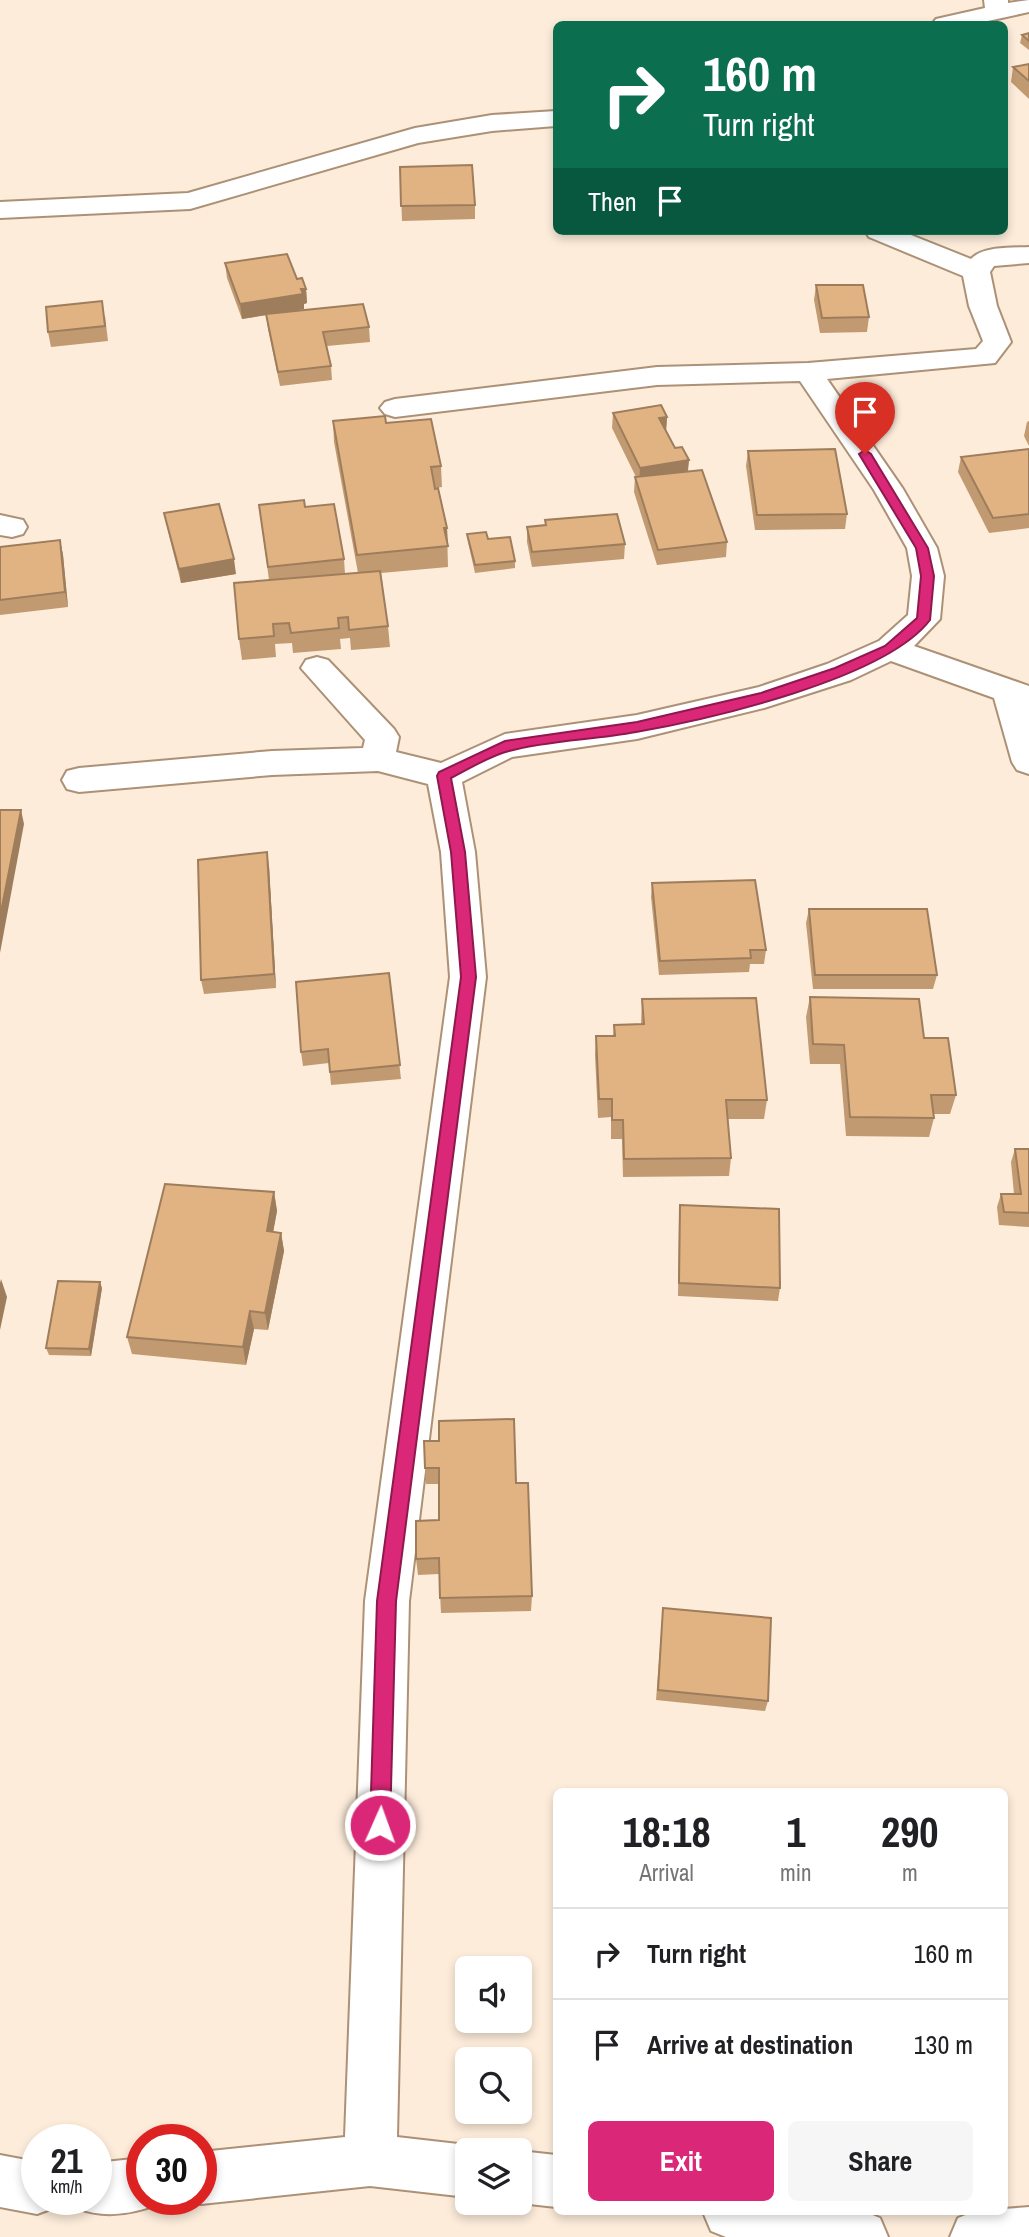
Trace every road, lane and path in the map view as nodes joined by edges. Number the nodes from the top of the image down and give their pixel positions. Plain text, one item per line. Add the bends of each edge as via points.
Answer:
1 (1029, 5) edge
2 (997, 6) edge
3 (953, 21) edge
4 (553, 119) edge
5 (0, 210) edge
6 (888, 235) edge
7 (1029, 255) edge
8 (976, 271) junction
9 (808, 372) junction
10 (395, 408) dead end
11 (890, 649) junction
12 (317, 668) dead end
13 (1019, 695) edge
14 (377, 759) junction
15 (1029, 762) edge
16 (444, 776) junction
17 (79, 780) dead end
18 (370, 2160) junction
19 (455, 2170) edge
20 (217, 2176) edge
21 (532, 2178) edge
22 (0, 2181) edge
23 (553, 2181) edge
24 (21, 2185) edge
25 (746, 2215) edge
26 (1029, 2234) edge
27 (862, 2237) edge
28 (978, 2237) edge

1 - 2 street
2 - 3 street
4 - 5 street via 492,123 415,136 190,201
6 - 8 street
7 - 8 street via 986,259
8 - 9 street via 997,342 985,357
9 - 10 street via 657,376
9 - 11 street via 888,489 922,548 928,576 924,620
11 - 13 street
11 - 16 street via 764,697 637,727 505,746
12 - 14 street via 382,737
13 - 15 street
14 - 16 street
14 - 17 street
16 - 18 street via 458,852 468,977 387,1601
18 - 19 street
18 - 20 street
21 - 23 street
22 - 24 street
25 - 27 street
26 - 28 street

